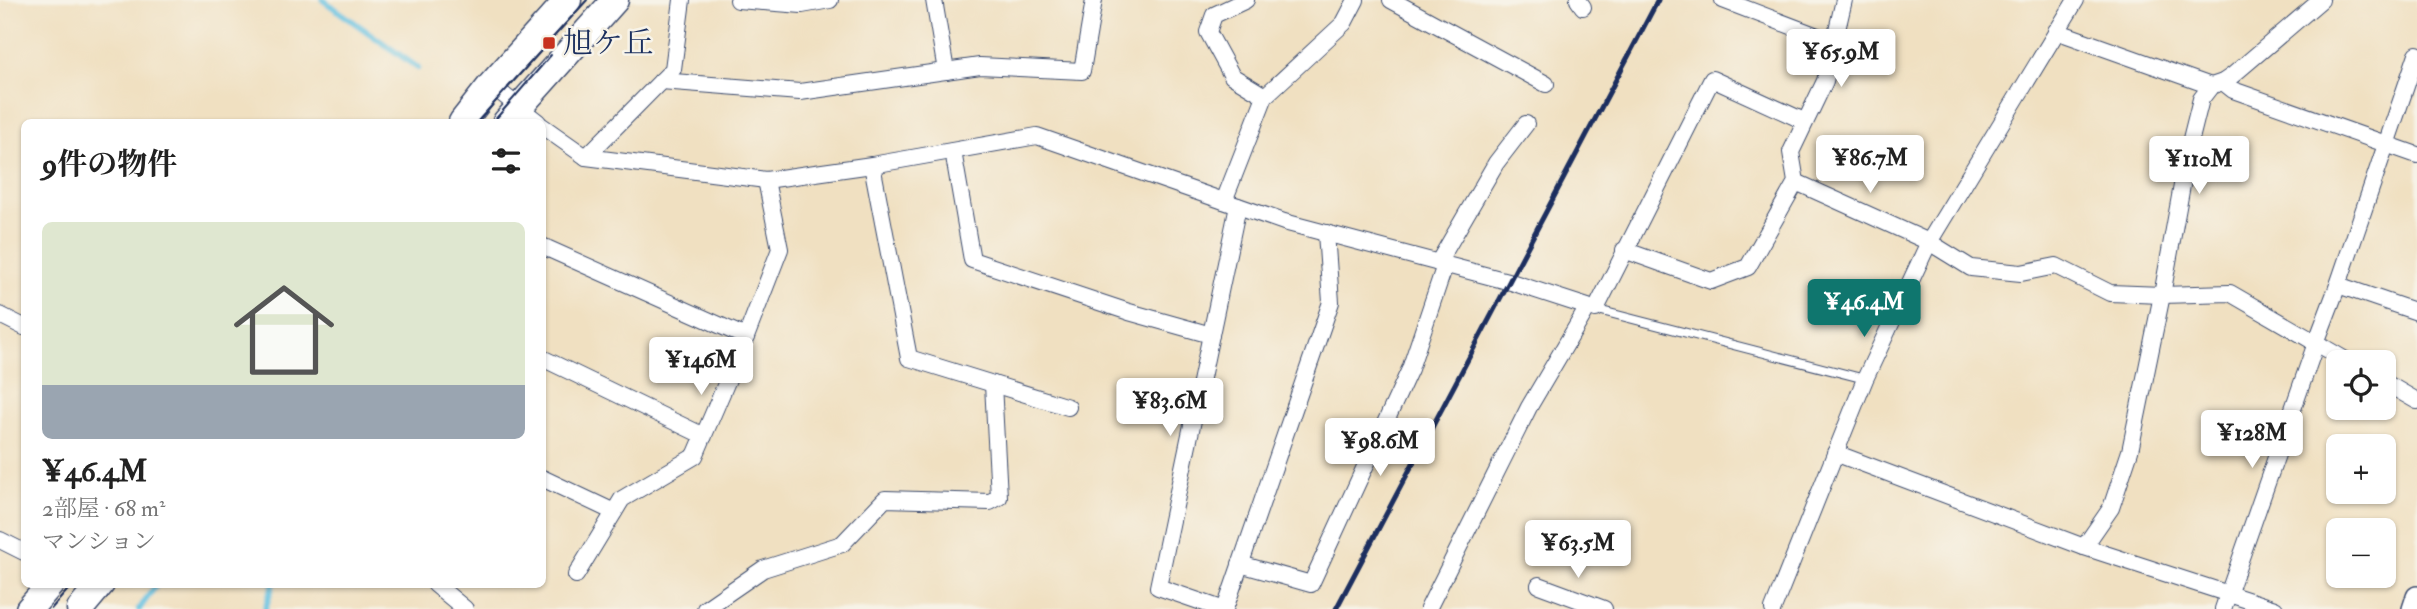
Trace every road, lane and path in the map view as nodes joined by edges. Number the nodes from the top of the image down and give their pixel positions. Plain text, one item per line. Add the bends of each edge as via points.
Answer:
1 (568, 0) edge
2 (615, 0) edge
3 (682, 0) edge
4 (738, 0) edge
5 (830, 0) edge
6 (934, 0) edge
7 (1094, 0) edge
8 (1246, 0) edge
9 (1356, 0) edge
10 (1391, 0) edge
11 (1723, 0) edge
12 (1843, 0) edge
13 (2076, 0) edge
14 (2321, 0) edge
15 (2056, 31) junction
16 (1833, 42) junction
17 (2417, 54) edge
18 (946, 71) junction
19 (661, 81) junction
20 (1546, 84) dead end
21 (2217, 84) junction
22 (491, 85) junction
23 (1265, 96) junction
24 (521, 118) edge
25 (464, 119) edge
26 (1804, 121) junction
27 (1526, 124) dead end
28 (546, 129) edge
29 (2385, 144) junction
30 (953, 151) junction
31 (2417, 155) edge
32 (586, 157) junction
33 (872, 165) junction
34 (766, 180) junction
35 (1796, 182) junction
36 (1231, 203) junction
37 (1326, 233) junction
38 (1929, 242) junction
39 (546, 248) edge
40 (1624, 250) junction
41 (1442, 264) junction
42 (2338, 285) junction
43 (2162, 295) junction
44 (1592, 308) junction
45 (2417, 312) edge
46 (0, 314) edge
47 (21, 325) edge
48 (1211, 335) junction
49 (746, 337) junction
50 (2316, 344) junction
51 (2327, 350) edge
52 (546, 360) edge
53 (1866, 379) junction
54 (993, 384) junction
55 (2396, 389) edge
56 (2417, 401) edge
57 (1068, 407) dead end
58 (704, 436) junction
59 (1835, 453) junction
60 (546, 480) edge
61 (614, 512) junction
62 (0, 540) edge
63 (2084, 547) junction
64 (21, 550) edge
65 (1240, 564) junction
66 (576, 575) dead end
67 (1539, 586) dead end
68 (47, 588) edge
69 (98, 588) edge
70 (440, 588) edge
71 (2229, 593) junction
72 (2417, 597) edge
73 (29, 609) edge
74 (80, 609) edge
75 (465, 609) edge
76 (705, 609) edge
77 (1223, 609) edge
78 (1428, 609) edge
79 (1604, 609) edge
80 (1773, 609) edge
81 (2223, 609) edge
82 (2275, 609) edge
83 (2413, 609) edge

1 - 22 main road
2 - 24 main road
3 - 19 street via 673,69
4 - 5 street via 802,5
6 - 18 street
7 - 18 street via 1082,71 980,66
8 - 23 street via 1214,15 1209,32 1232,76
9 - 23 street via 1345,23
10 - 20 street
11 - 16 street
12 - 16 street
13 - 15 street
14 - 21 street
15 - 21 street
15 - 38 street
16 - 26 street via 1825,81
17 - 29 street
18 - 19 street via 800,92
19 - 32 street
21 - 29 street
21 - 43 street via 2202,100 2189,147
22 - 24 street
22 - 25 main road
23 - 36 street
26 - 35 street via 1791,152
26 - 40 street via 1712,79
27 - 41 street via 1496,163
28 - 32 street
29 - 31 street
29 - 42 street
30 - 33 street
30 - 36 street via 1037,136
30 - 48 street via 972,260
32 - 34 street
33 - 34 street
33 - 54 street via 909,358
34 - 49 street via 780,249
35 - 38 street
35 - 40 street via 1748,267 1711,281
36 - 37 street
36 - 48 street
37 - 41 street
37 - 65 street via 1331,302
38 - 43 street via 1971,268 2021,273 2056,266 2110,293
38 - 53 street
39 - 49 street
40 - 44 street
41 - 44 street
41 - 65 street via 1410,369 1311,583
42 - 45 street
42 - 50 street
43 - 50 street via 2230,293
43 - 63 street via 2130,451 2111,508
44 - 53 lane
44 - 78 street via 1529,407
46 - 47 street
48 - 77 street via 1158,587
49 - 58 street
50 - 51 street
50 - 71 street
52 - 58 street
53 - 59 street
54 - 57 street
54 - 76 street via 999,497 990,502 885,499 842,544 763,569
55 - 56 street
58 - 61 street via 695,456 622,499
59 - 63 street
59 - 80 street
60 - 61 street
61 - 66 street
62 - 64 street
63 - 71 street
65 - 77 street
67 - 79 street
68 - 73 main road
69 - 74 main road
70 - 75 street
71 - 81 street
71 - 82 street
72 - 83 street

